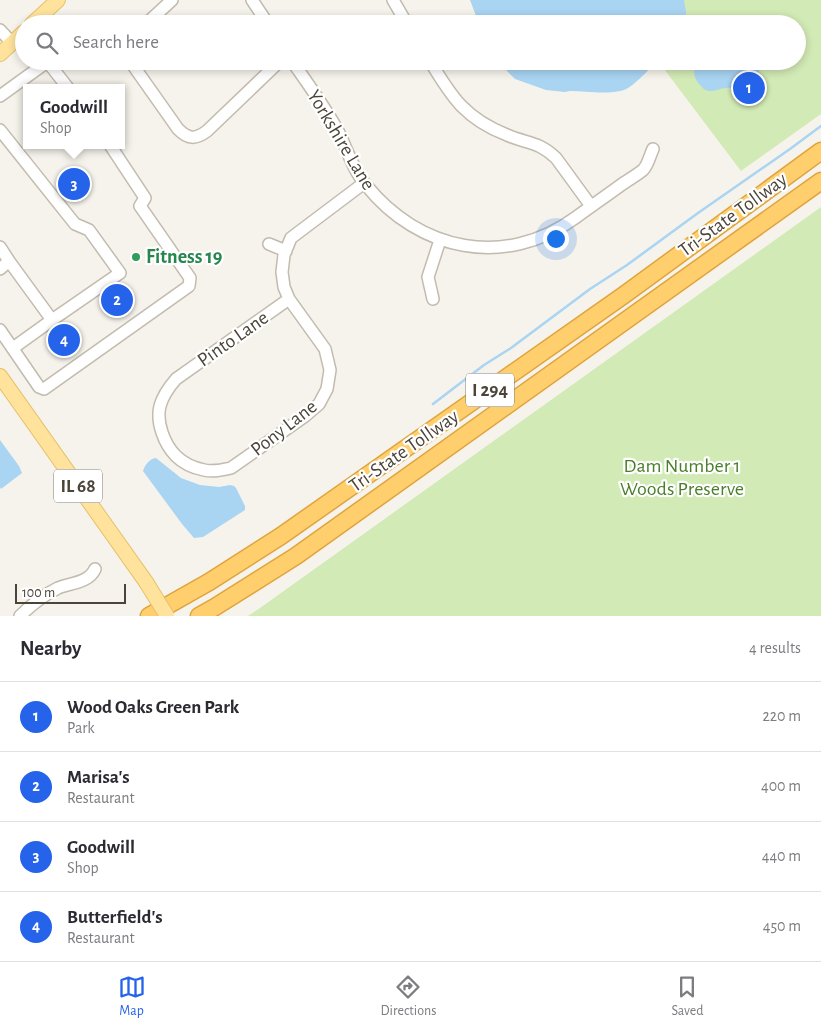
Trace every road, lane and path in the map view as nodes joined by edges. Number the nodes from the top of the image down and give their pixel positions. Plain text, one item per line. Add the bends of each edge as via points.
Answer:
1 (58, 0) edge
2 (172, 0) edge
3 (252, 0) edge
4 (393, 0) edge
5 (42, 15) edge
6 (156, 15) edge
7 (262, 15) edge
8 (402, 15) edge
9 (0, 30) edge
10 (15, 40) edge
11 (12, 43) junction
12 (0, 54) edge
13 (35, 70) edge
14 (54, 70) edge
15 (136, 70) edge
16 (271, 70) edge
17 (298, 70) edge
18 (435, 70) edge
19 (65, 84) edge
20 (0, 96) edge
21 (0, 130) edge
22 (113, 149) edge
23 (652, 149) dead end
24 (821, 150) edge
25 (821, 181) edge
26 (364, 184) junction
27 (590, 206) junction
28 (440, 240) junction
29 (268, 244) dead end
30 (0, 249) edge
31 (286, 251) junction
32 (9, 260) junction
33 (0, 269) edge
34 (289, 299) junction
35 (433, 299) dead end
36 (52, 320) junction
37 (0, 330) edge
38 (13, 348) junction
39 (0, 376) edge
40 (176, 379) joint
41 (95, 569) dead end
42 (20, 616) edge
43 (149, 616) edge
44 (167, 616) edge
45 (199, 616) edge

1 - 5 main road
2 - 6 street
3 - 7 street
4 - 8 street
9 - 11 street
10 - 11 main road
11 - 12 main road
13 - 20 street
14 - 19 street
15 - 16 street via 191,142 207,131
17 - 26 street, Yorkshire Lane via 337,130
18 - 27 street via 464,109 485,126 550,152
21 - 36 street via 75,224 89,230 120,273
22 - 38 street via 145,198 140,206 190,278 190,286 44,389
23 - 27 street, Yorkshire Lane via 644,168
24 - 43 highway, Tri-State Tollway / I 294 via 624,295 281,536
25 - 45 highway, Tri-State Tollway / I 294 via 304,551
26 - 28 street, Yorkshire Lane via 388,210
26 - 31 street, Pony Lane via 291,238
27 - 28 street, Yorkshire Lane via 566,225 514,245 475,247
28 - 35 street via 428,277
29 - 31 street
30 - 32 street
31 - 34 street, Pony Lane via 282,272
32 - 33 street
32 - 36 street
34 - 40 street, Pinto Lane
34 - 40 street, Pony Lane via 325,349 330,370 327,389 319,404 270,442 231,468 204,470 189,465 176,456 165,441 160,424 160,406
36 - 38 street
37 - 38 street
39 - 44 main road, IL 68, bridge
41 - 42 street via 84,579 39,599

